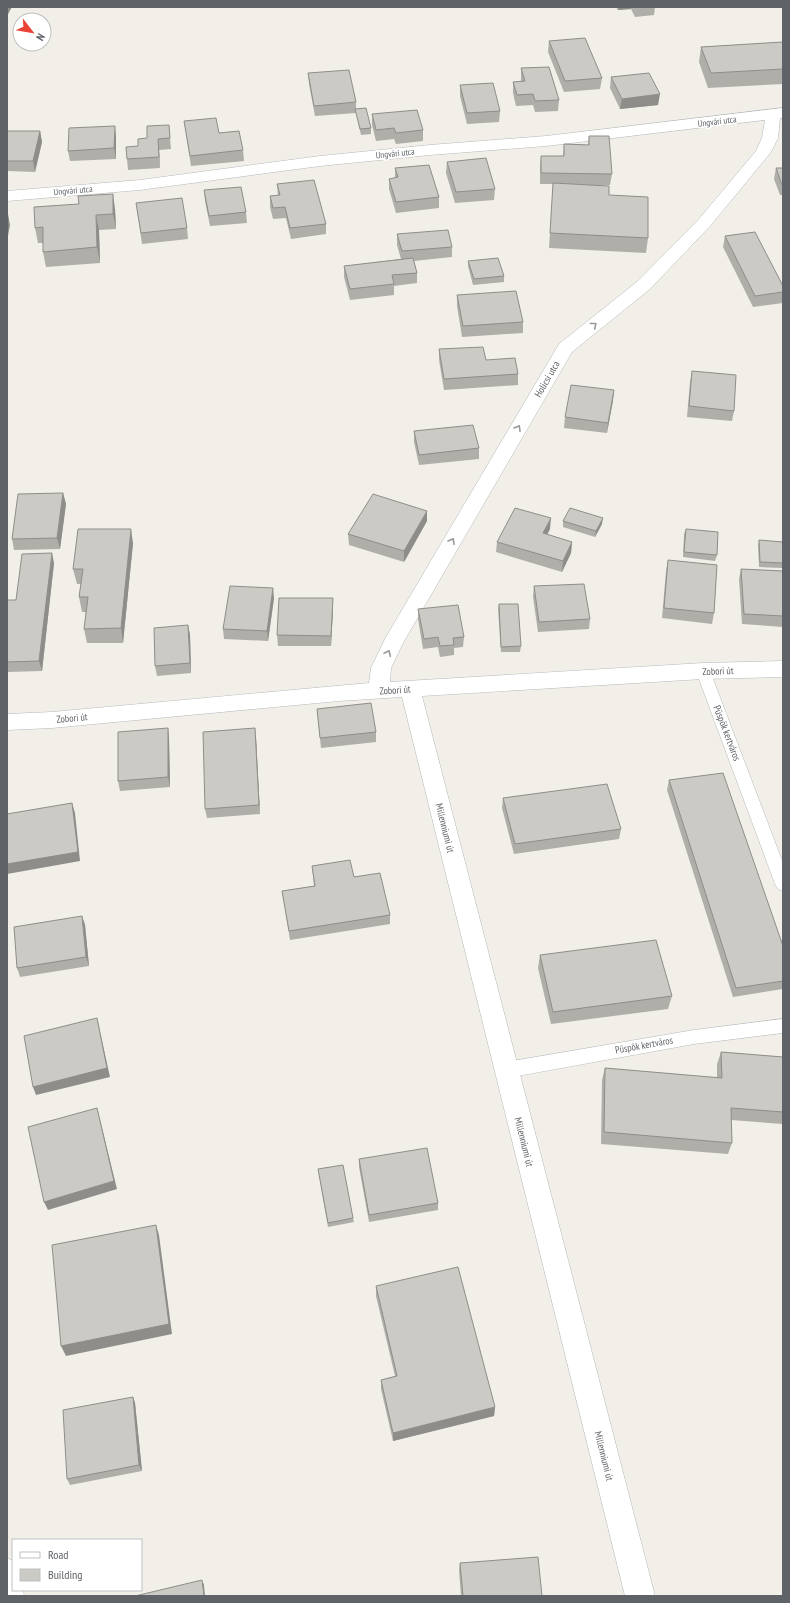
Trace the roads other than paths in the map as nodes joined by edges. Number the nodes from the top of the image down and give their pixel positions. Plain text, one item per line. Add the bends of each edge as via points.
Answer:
1 (778, 113) edge
2 (7, 196) edge
3 (783, 669) edge
4 (704, 671) junction
5 (410, 689) junction
6 (378, 691) junction
7 (7, 722) edge
8 (783, 884) edge
9 (783, 1026) edge
10 (506, 1070) junction
11 (7, 1572) edge
12 (9, 1596) edge
13 (640, 1596) edge

1 - 2 street, Ungvári utca via 546,141 320,161 140,185
6 -> 1 street, Holicsi utca via 382,668 393,642 565,348 644,285 705,222 763,152
3 - 4 street, Zobori út
4 - 5 street, Zobori út
4 - 8 lane, Püspök kertváros
5 - 6 street, Zobori út
5 - 10 street, Millenniumi út
6 - 7 street, Zobori út
9 - 10 lane, Püspök kertváros via 694,1037
10 - 13 street, Millenniumi út
11 - 12 street

